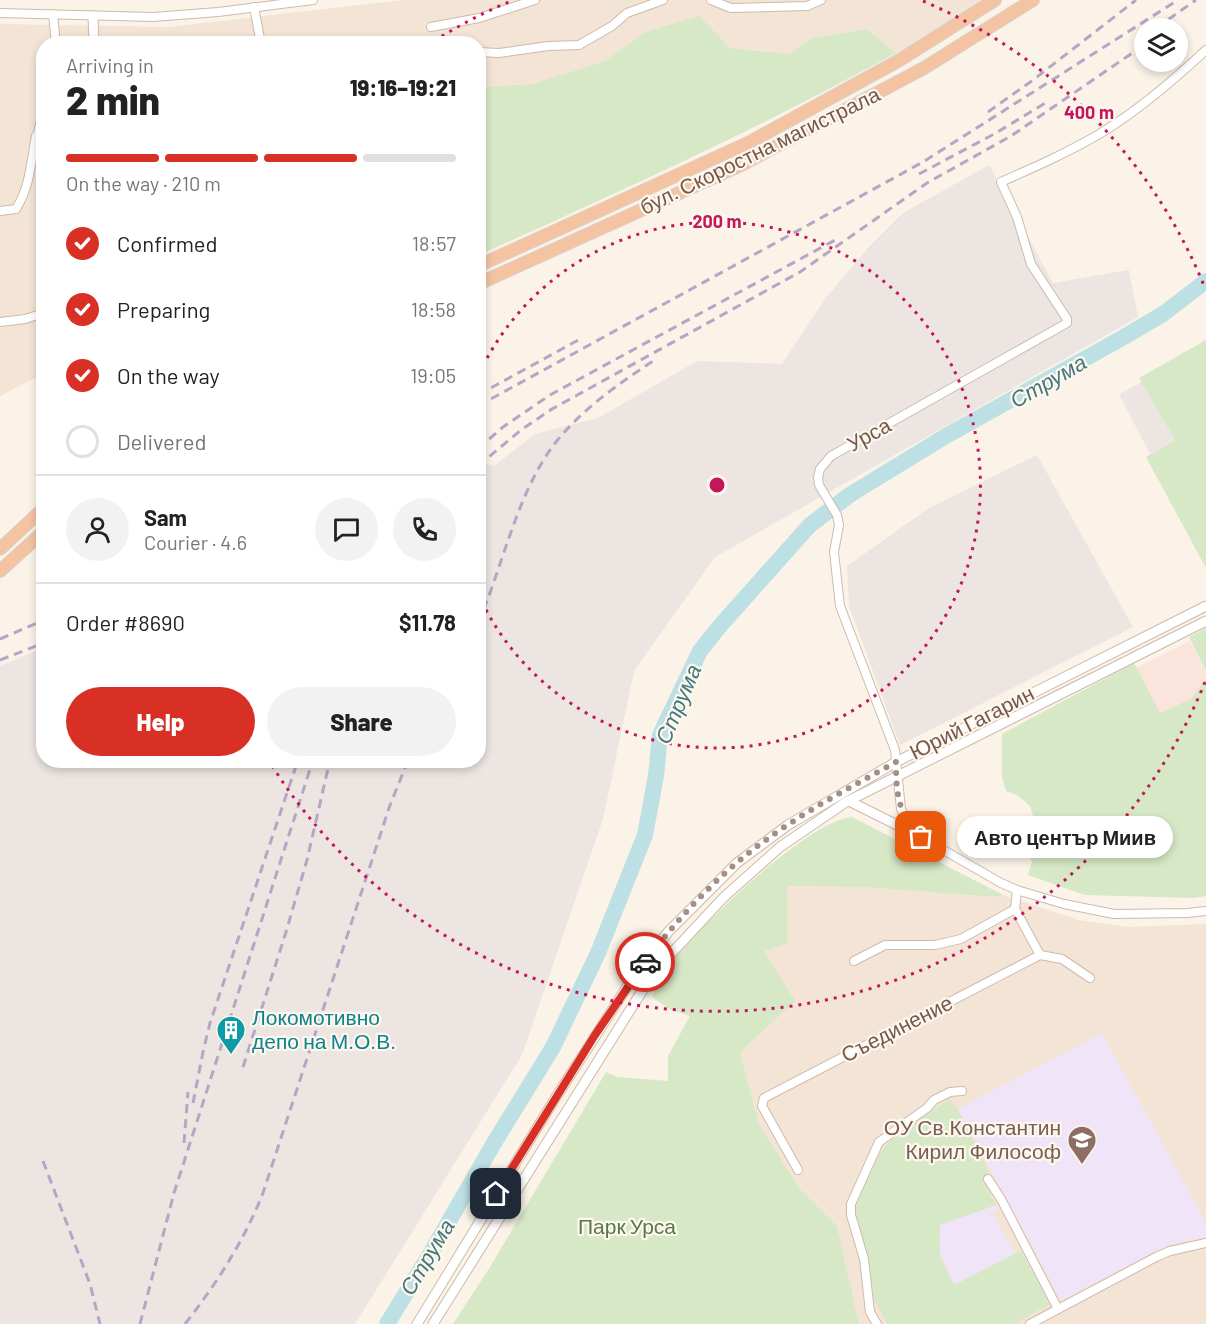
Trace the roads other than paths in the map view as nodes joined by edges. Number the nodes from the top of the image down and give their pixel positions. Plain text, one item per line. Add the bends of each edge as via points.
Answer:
1 (313, 0) edge
2 (535, 0) edge
3 (663, 0) edge
4 (711, 0) edge
5 (820, 0) edge
6 (995, 0) edge
7 (1033, 0) edge
8 (254, 7) junction
9 (0, 13) edge
10 (53, 14) junction
11 (93, 16) junction
12 (431, 27) dead end
13 (55, 36) edge
14 (94, 36) edge
15 (259, 36) edge
16 (1206, 50) edge
17 (486, 52) edge
18 (36, 136) edge
19 (0, 211) edge
20 (486, 262) edge
21 (486, 280) edge
22 (36, 316) edge
23 (0, 322) edge
24 (36, 515) edge
25 (36, 538) edge
26 (0, 549) edge
27 (0, 571) edge
28 (1206, 606) edge
29 (1206, 621) edge
30 (896, 762) junction
31 (896, 776) junction
32 (849, 801) junction
33 (921, 837) junction
34 (1017, 890) junction
35 (1015, 909) junction
36 (1206, 910) edge
37 (1040, 955) junction
38 (854, 961) dead end
39 (1090, 978) dead end
40 (962, 1091) dead end
41 (798, 1170) dead end
42 (988, 1179) dead end
43 (1206, 1244) edge
44 (1058, 1309) junction
45 (417, 1324) edge
46 (433, 1324) edge
47 (877, 1324) edge
48 (1029, 1324) edge

1 - 8 street
2 - 12 street via 479,18
3 - 17 street via 627,13 579,45
4 - 5 street via 731,8 807,6
6 - 20 highway, бул. Скоростна магистрала via 898,62 750,142
7 - 21 highway, бул. Скоростна магистрала via 924,68 743,164
8 - 11 street via 153,17
8 - 15 street
9 - 10 street
10 - 11 street
10 - 13 street
11 - 14 street
16 - 30 street, Урса via 1101,133 1001,182 1017,217 1031,264 1067,323 831,456 820,469 819,485 839,525 834,552 840,606 895,750
18 - 19 street via 24,197 16,209
22 - 23 street
24 - 26 highway
25 - 27 highway
28 - 30 street, Юрий Гагарин
29 - 31 street, Юрий Гагарин
30 - 31 street, Урса
30 - 45 street, Юрий Гагарин via 762,842 668,932 589,1044
31 - 32 street, Юрий Гагарин
31 - 33 street, Урса via 905,819
32 - 33 street
32 - 46 street, Юрий Гагарин via 758,866 654,972
33 - 34 street
34 - 35 street
34 - 36 street via 1114,914
35 - 37 street
35 - 38 street via 961,939 935,945 885,945
37 - 39 street via 1062,959
37 - 41 street, Съединение via 764,1098 762,1106
40 - 47 street via 934,1100 879,1142 851,1204 864,1259 870,1312
42 - 44 street
43 - 44 street via 1156,1257
44 - 48 street

